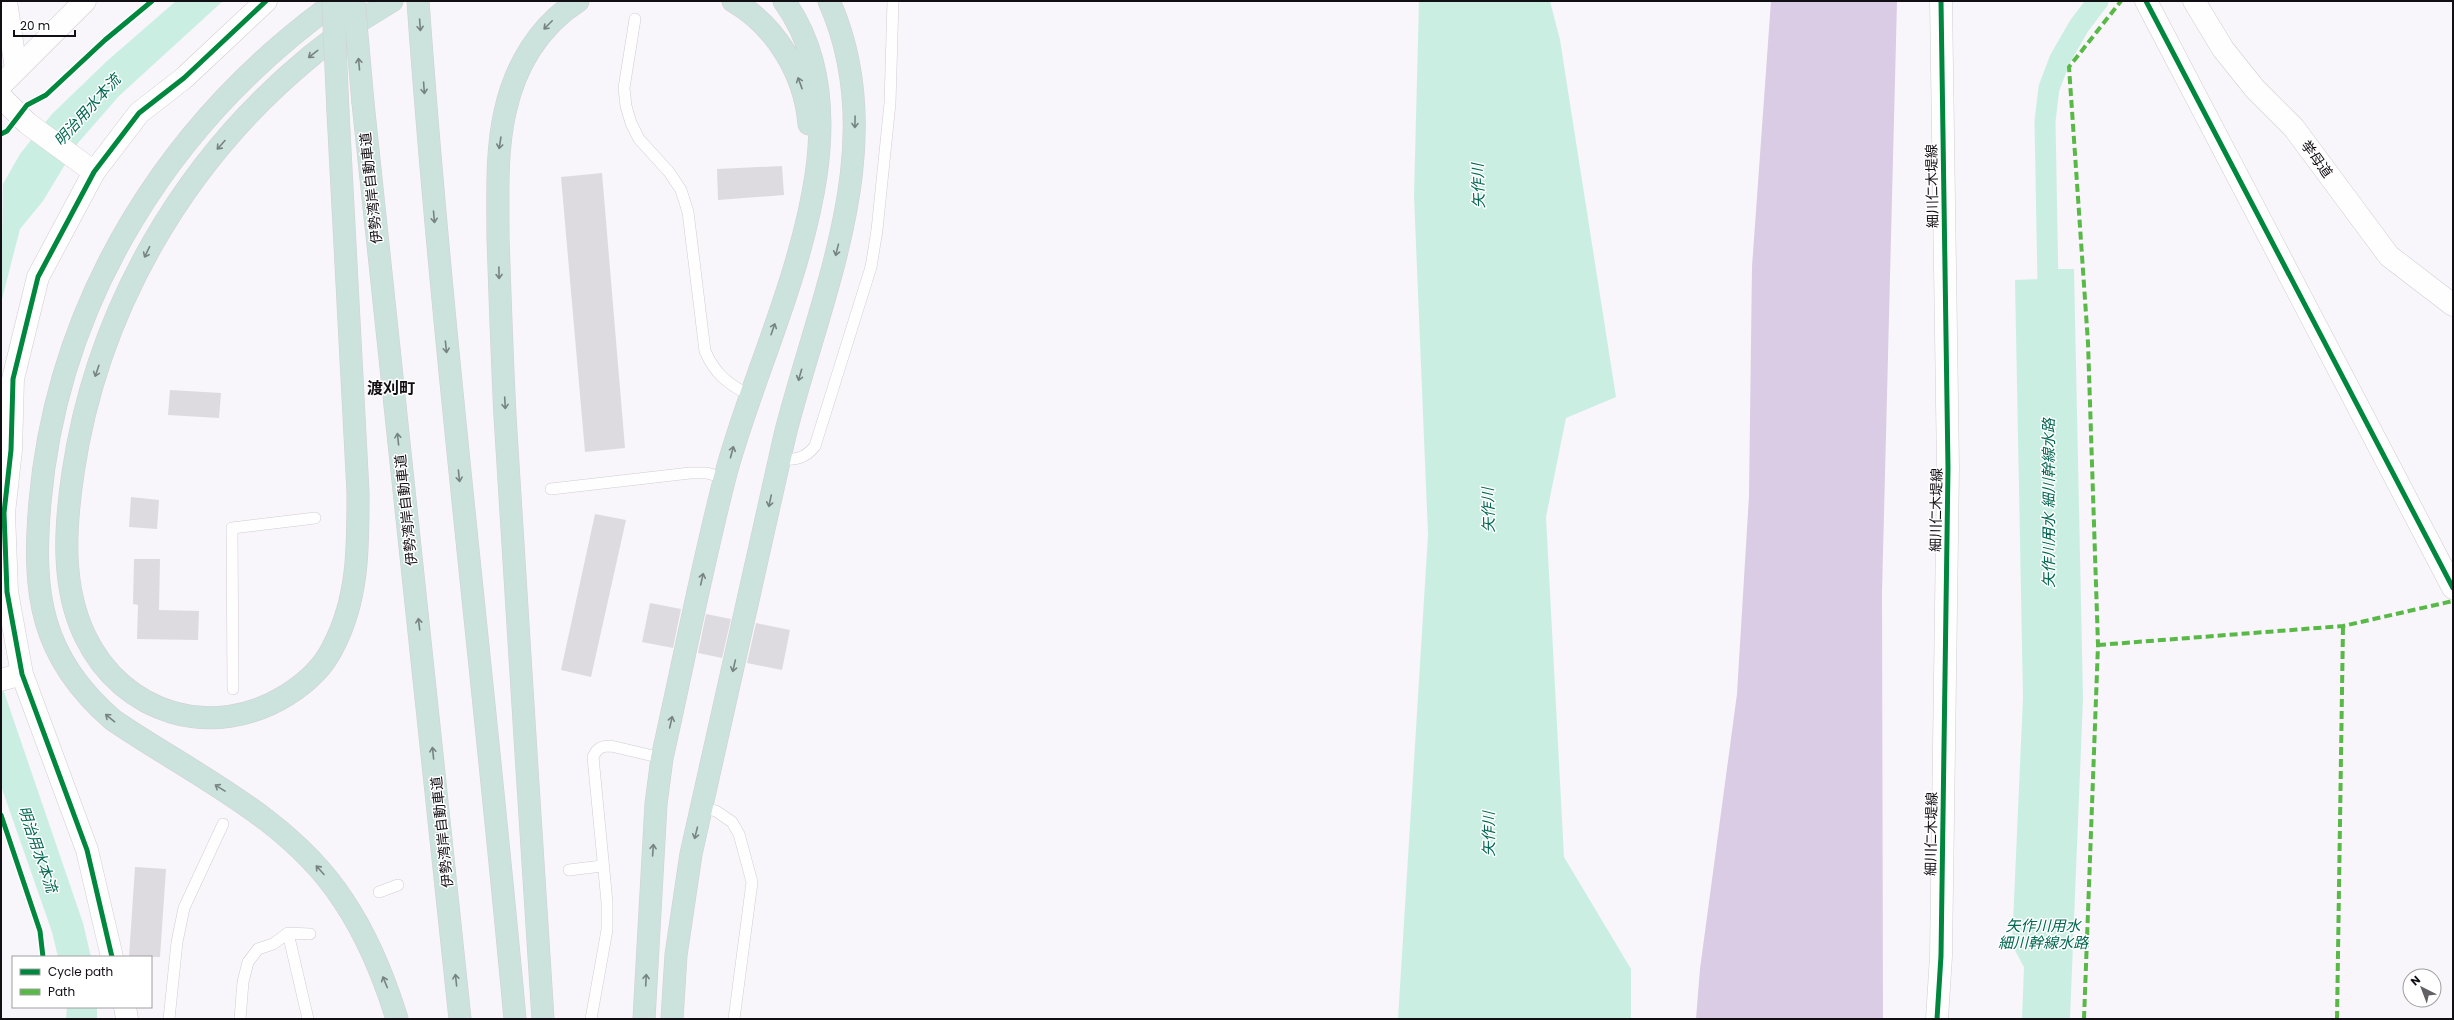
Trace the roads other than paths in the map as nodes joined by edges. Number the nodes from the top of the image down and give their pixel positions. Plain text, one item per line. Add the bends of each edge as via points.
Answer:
1 (6, 1) edge
2 (85, 1) edge
3 (266, 1) edge
4 (333, 1) edge
5 (337, 1) edge
6 (354, 1) edge
7 (392, 1) edge
8 (418, 1) edge
9 (578, 1) edge
10 (733, 1) edge
11 (784, 1) edge
12 (820, 1) edge
13 (829, 1) edge
14 (893, 1) edge
15 (1941, 1) edge
16 (2146, 1) edge
17 (2194, 1) edge
18 (635, 19) dead end
19 (16, 69) junction
20 (851, 83) junction
21 (1, 85) edge
22 (1, 97) edge
23 (94, 172) junction
24 (811, 205) junction
25 (2453, 305) edge
26 (749, 395) junction
27 (780, 459) junction
28 (725, 478) junction
29 (551, 489) dead end
30 (315, 518) dead end
31 (2453, 588) edge
32 (22, 674) junction
33 (1, 680) edge
34 (233, 689) dead end
35 (662, 758) junction
36 (703, 808) junction
37 (223, 824) dead end
38 (602, 866) junction
39 (570, 870) dead end
40 (398, 885) dead end
41 (379, 892) dead end
42 (288, 933) junction
43 (310, 934) dead end
44 (112, 956) edge
45 (124, 1008) edge
46 (127, 1019) edge
47 (169, 1019) edge
48 (240, 1019) edge
49 (308, 1019) edge
50 (397, 1019) edge
51 (460, 1019) edge
52 (514, 1019) edge
53 (543, 1019) edge
54 (591, 1019) edge
55 (644, 1019) edge
56 (672, 1019) edge
57 (734, 1019) edge
58 (1937, 1019) edge

1 - 19 street
2 - 19 street
3 - 23 street via 184,78 139,113
7 -> 4 highway, bridge via 312,55 247,115 215,151 150,245 106,344 87,399 69,501 68,580 75,610 84,635 114,676 153,706 176,715 200,719 226,719 276,702 299,688 319,669 332,649 352,601 358,540 358,492 338,112
50 -> 5 highway via 359,926 343,899 306,855 255,811 113,720 76,683 61,660 49,634 41,604 37,570 42,484 49,433 61,386 78,330 100,279 128,225 179,152 223,99 282,42
51 -> 6 highway, 伊勢湾岸自動車道, bridge
8 -> 52 highway via 445,334 499,844
9 -> 53 highway via 545,28 528,51 514,80 498,152 500,315
24 -> 10 highway via 812,159 808,114 801,83 788,56 769,31
11 - 24 highway via 804,33 818,88 821,117
12 - 20 highway via 835,32
13 - 20 highway via 841,28
14 - 27 lane via 890,103 882,191 871,267 815,446 801,459
15 - 58 street, 細川仁木堤線 via 1948,468 1941,956
16 - 31 street
17 - 25 street, 挙母道 via 2223,49 2256,89 2294,128 2389,256
18 - 26 lane via 624,88 631,123 639,139 669,172 681,190 688,212 705,351 711,365 729,384
19 - 21 street
20 -> 27 highway via 855,114 850,193 835,261 799,378
22 - 23 street via 26,123
23 - 32 street via 38,277 13,379 11,450 4,513 8,592
26 -> 24 highway via 799,252
28 -> 26 highway
27 -> 36 highway
28 - 29 lane via 708,473 690,473
35 -> 28 highway
30 - 34 lane via 232,528
32 - 33 street
32 - 44 street via 87,850
35 - 38 lane via 611,746 602,746 596,750 592,765
55 -> 35 highway via 656,804
36 -> 56 highway via 691,854 683,901
36 - 57 lane via 716,811 732,822 739,834 752,882
37 - 47 lane via 184,908 177,942
38 - 39 lane
38 - 54 lane via 607,902 607,930
40 - 41 lane
42 - 43 lane
42 - 48 lane via 274,944 258,949 248,962 243,982
42 - 49 lane
45 - 46 street

